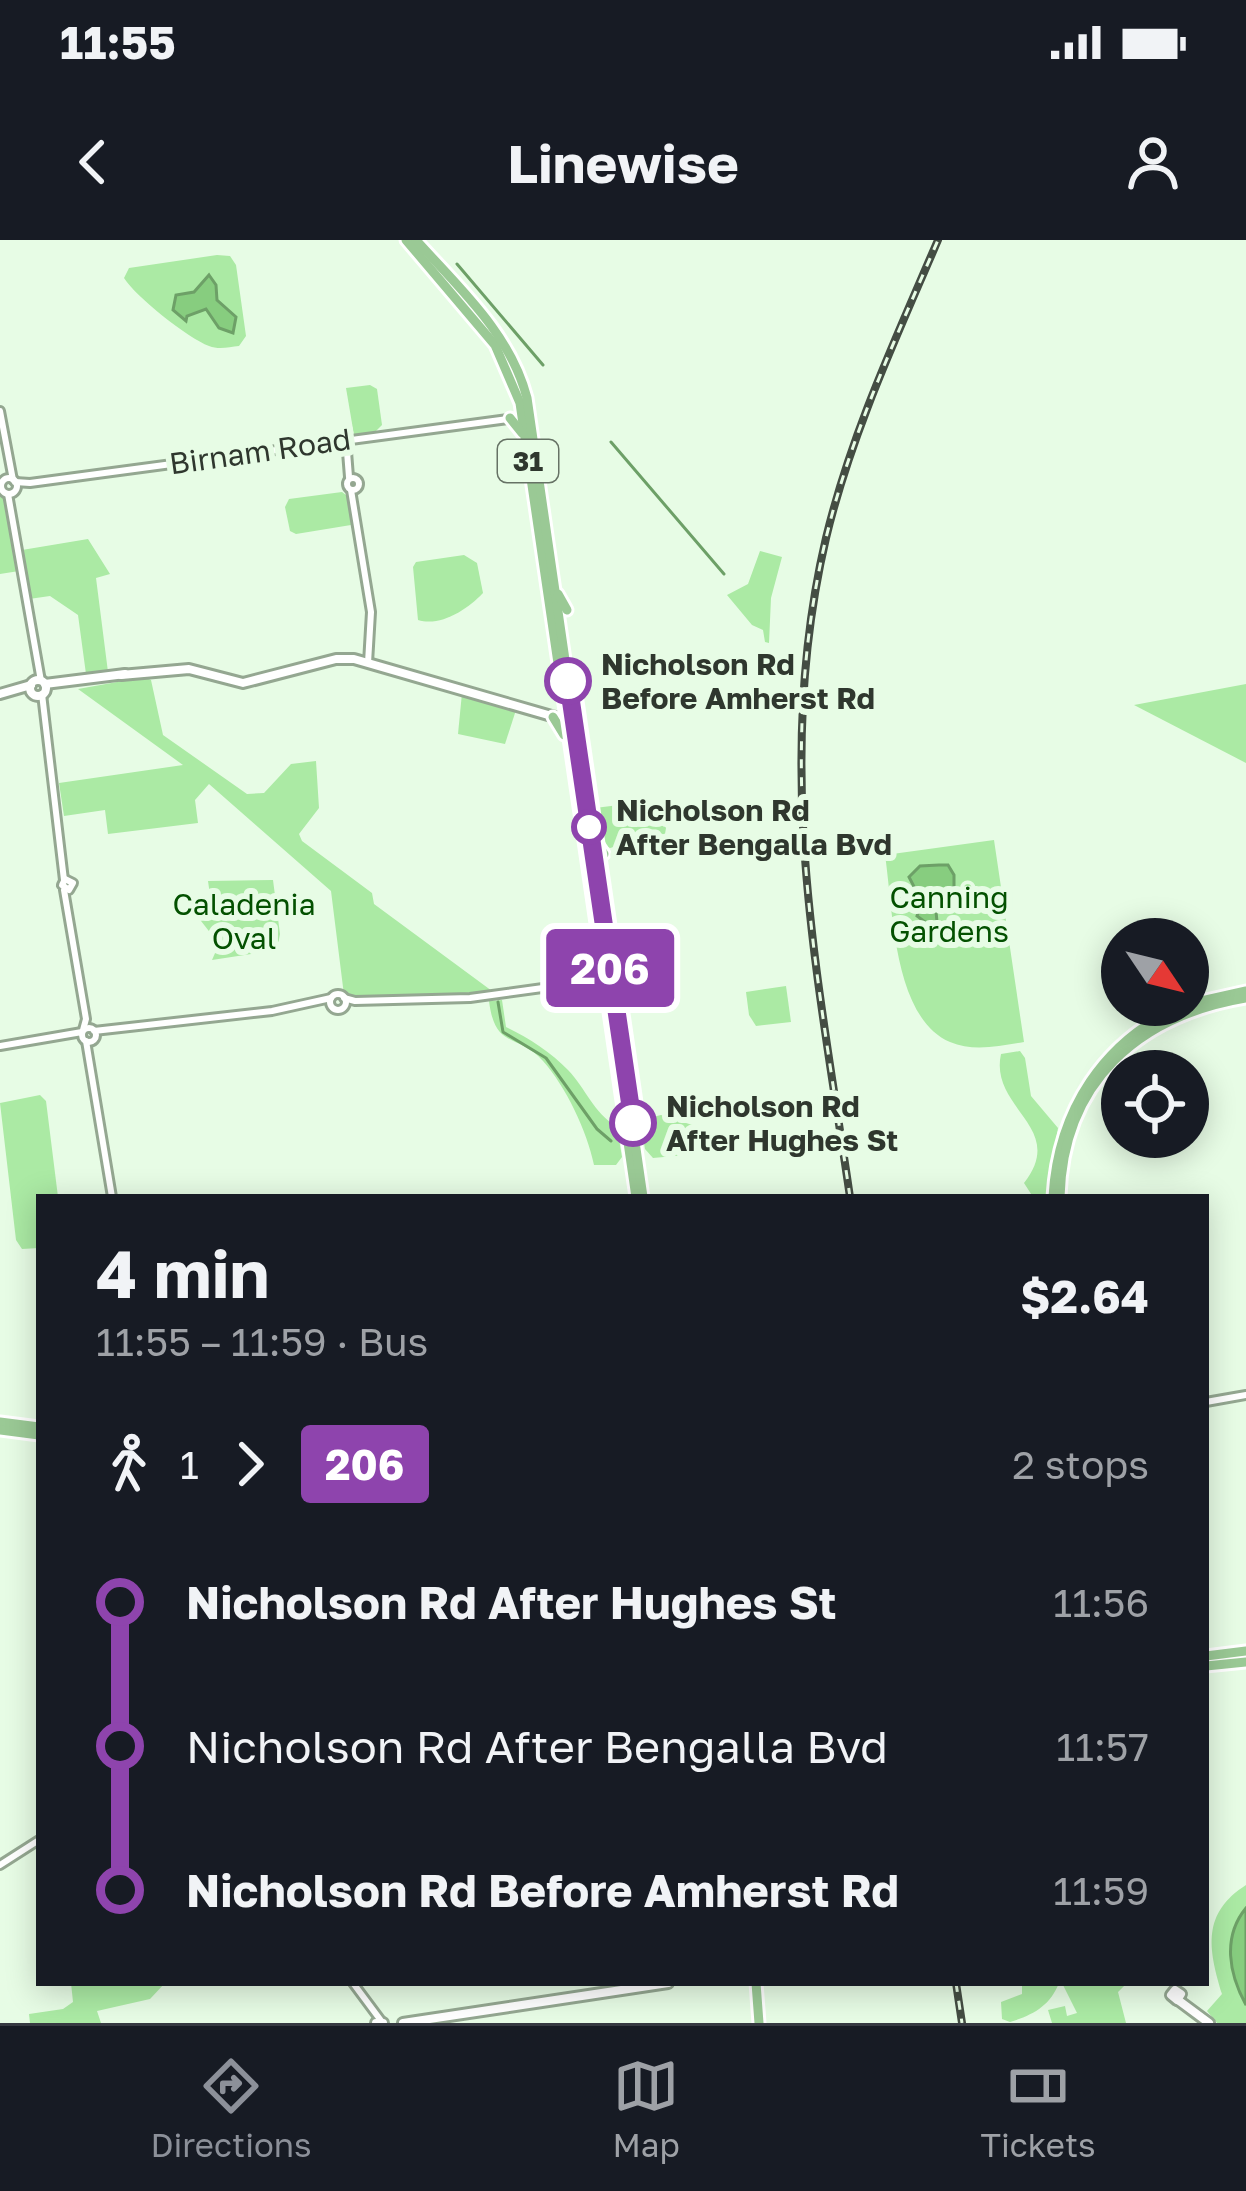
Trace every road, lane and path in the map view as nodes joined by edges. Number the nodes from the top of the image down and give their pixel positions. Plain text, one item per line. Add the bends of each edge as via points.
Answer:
1 (410, 241) edge
2 (517, 368) junction
3 (0, 411) edge
4 (522, 413) junction
5 (490, 418) junction
6 (510, 418) junction
7 (532, 424) junction
8 (346, 439) junction
9 (8, 487) edge
10 (533, 497) junction
11 (552, 573) junction
12 (567, 610) dead end
13 (366, 661) junction
14 (38, 688) junction
15 (0, 694) edge
16 (566, 713) junction
17 (590, 831) junction
18 (604, 854) dead end
19 (607, 976) junction
20 (1246, 994) edge
21 (1209, 1000) edge
22 (1149, 1026) edge
23 (89, 1035) junction
24 (0, 1046) edge
25 (628, 1091) junction
26 (623, 1117) junction
27 (112, 1194) edge
28 (638, 1194) edge
29 (639, 1194) edge
30 (1056, 1194) edge
31 (1057, 1194) edge
32 (1246, 1395) edge
33 (1209, 1401) edge
34 (0, 1426) edge
35 (36, 1431) edge
36 (1246, 1651) edge
37 (1209, 1656) edge
38 (1246, 1662) edge
39 (1209, 1666) edge
40 (36, 1842) edge
41 (0, 1865) edge
42 (355, 1986) edge
43 (648, 1986) edge
44 (752, 1986) edge
45 (1177, 1993) edge
46 (433, 2019) junction
47 (758, 2019) edge
48 (379, 2023) edge
49 (403, 2023) edge
50 (419, 2023) edge
51 (1209, 2023) edge

1 - 2 main road, 31 via 489,322
1 - 4 main road, 31 via 495,345
2 - 4 street
2 - 7 main road, 31
3 - 9 street
4 - 5 street, Birnam Road
4 - 6 street, Birnam Road
4 - 7 street
4 - 10 main road, 31
5 - 6 street, Birnam Road
5 - 8 street, Birnam Road
6 - 10 main road via 521,431
7 - 11 main road, 31
8 - 9 street, Birnam Road
8 - 13 street via 372,639
9 - 14 street
10 - 16 main road, 31
11 - 12 main road
11 - 16 main road, 31
13 - 14 main road via 336,659 243,682 180,669
13 - 16 main road
14 - 15 main road
14 - 23 street
16 - 17 main road, 31
16 - 19 main road, 31
17 - 18 main road
17 - 19 main road, 31
19 - 23 street via 470,998 355,1001 338,1010 320,1003
19 - 25 main road, 31
19 - 26 main road, 31
20 - 21 main road
20 - 31 main road via 1166,1020 1111,1064 1074,1124
22 - 30 main road via 1094,1074 1065,1125
23 - 24 street
23 - 27 street
25 - 26 main road
25 - 29 main road, 31
26 - 28 main road, 31
32 - 33 street
34 - 35 main road
36 - 37 main road
38 - 39 main road
40 - 41 street
42 - 48 street
43 - 46 main road
44 - 47 main road
45 - 51 main road
46 - 49 main road
46 - 50 main road

